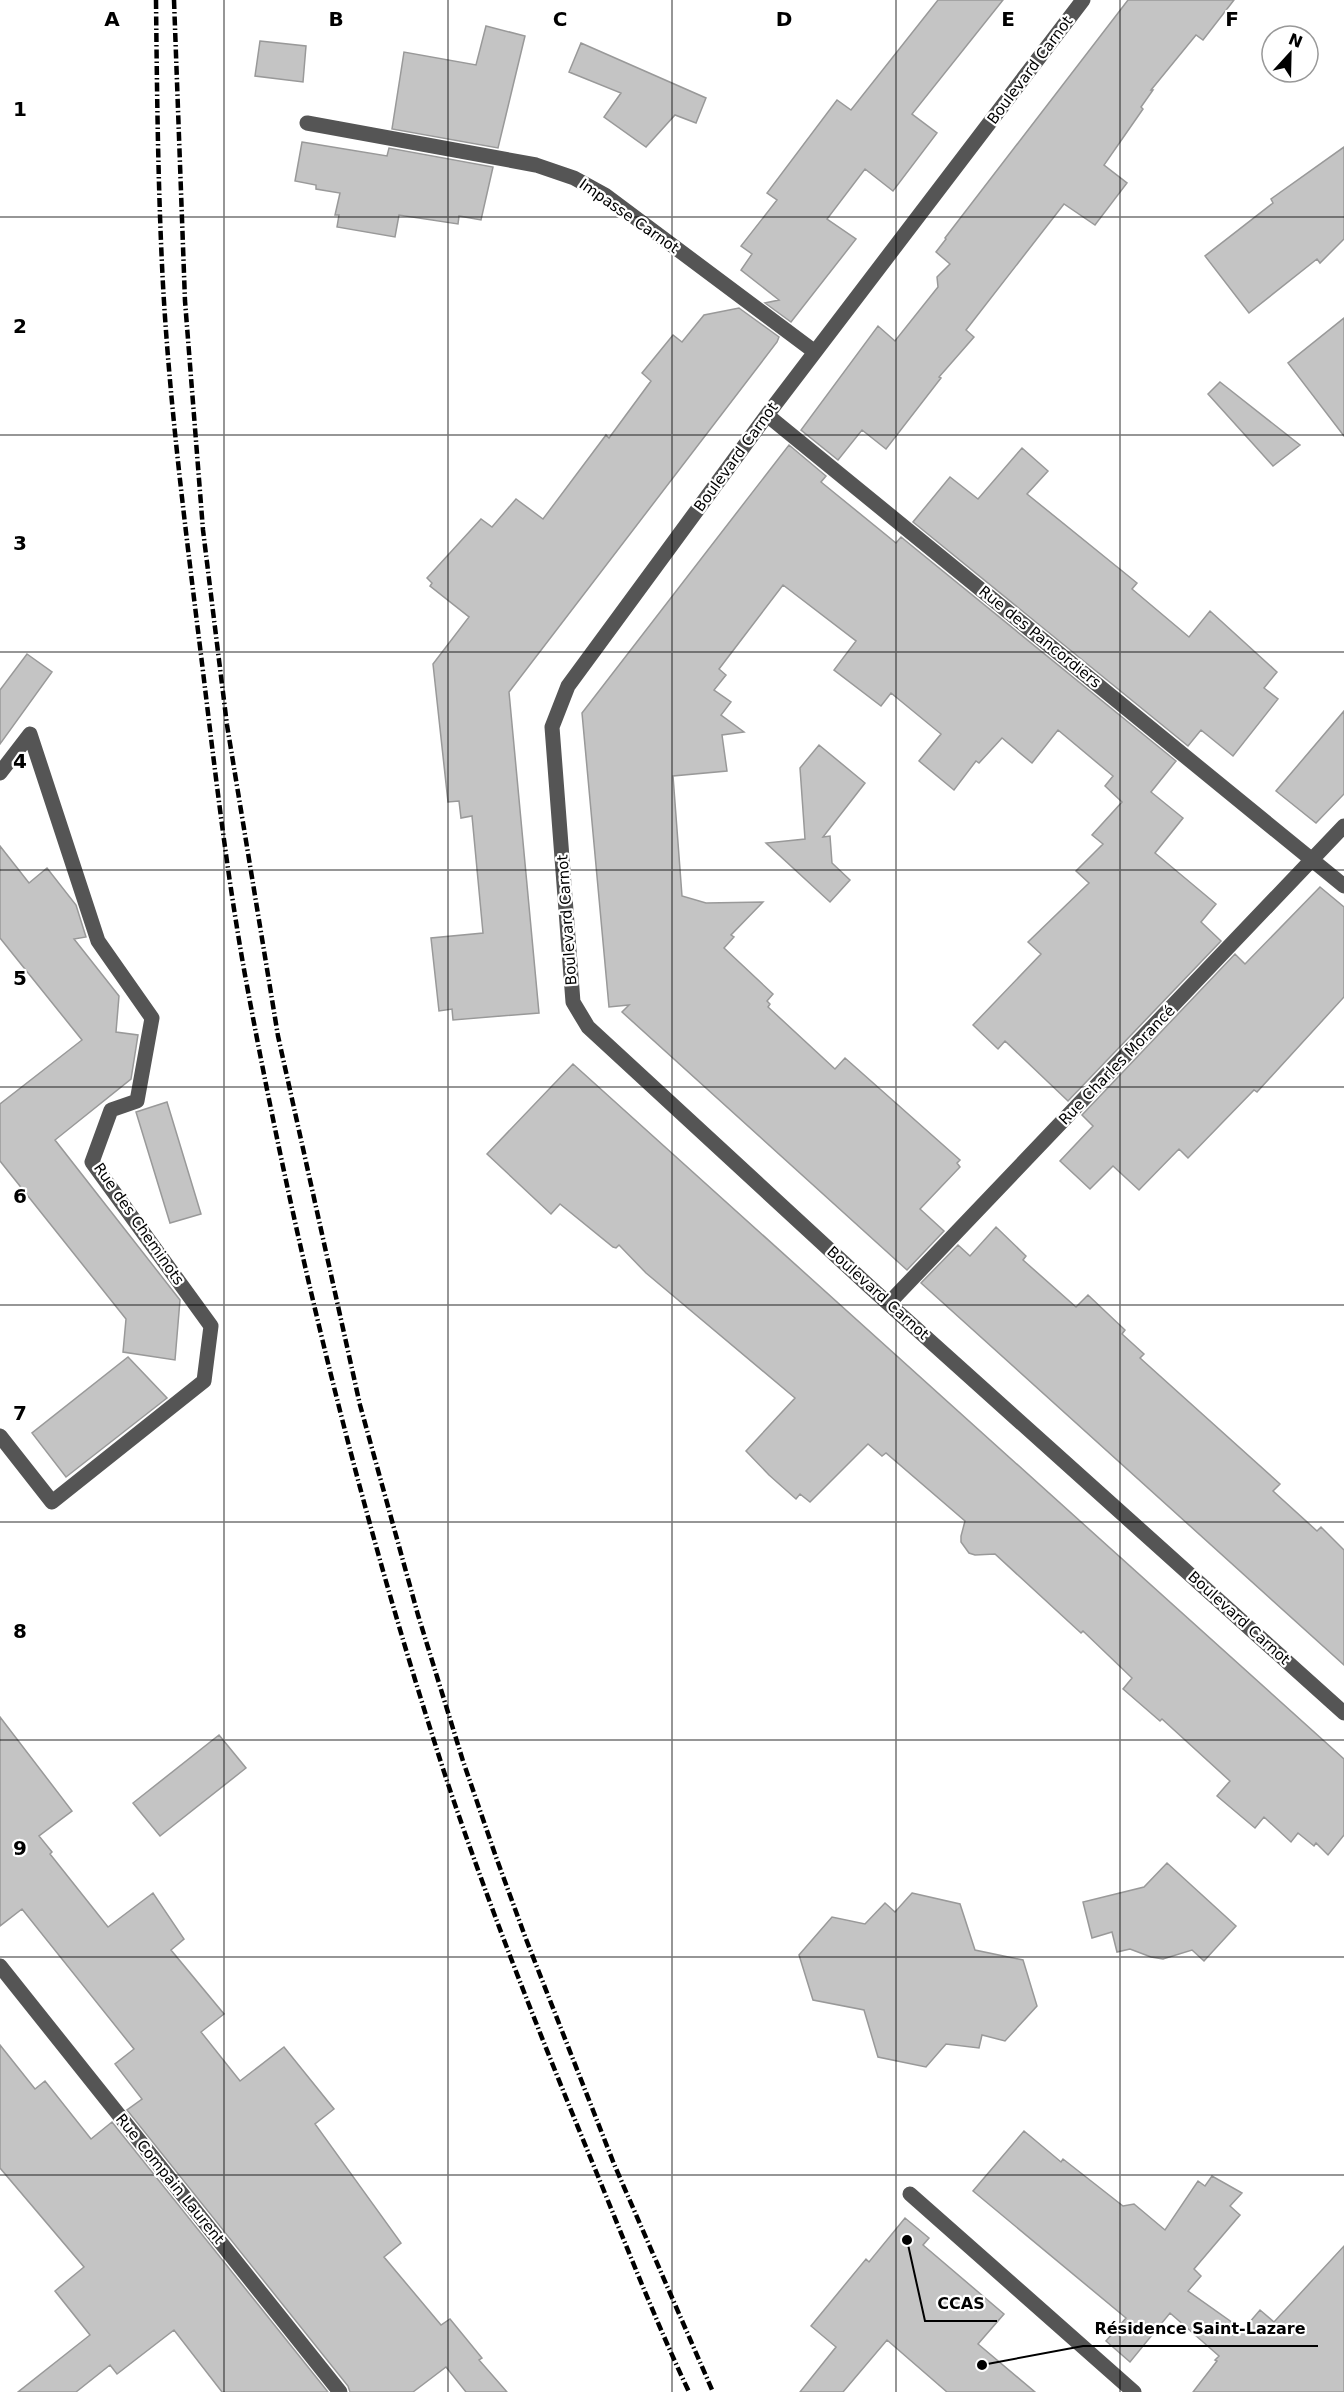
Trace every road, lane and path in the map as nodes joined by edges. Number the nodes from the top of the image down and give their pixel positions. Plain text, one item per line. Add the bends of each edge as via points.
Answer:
1 (1083, 0) edge
2 (307, 123) dead end
3 (815, 352) junction
4 (767, 415) junction
5 (0, 773) edge
6 (1344, 826) edge
7 (1313, 859) junction
8 (1344, 886) edge
9 (889, 1303) junction
10 (0, 1436) edge
11 (1344, 1713) edge
12 (0, 1966) edge
13 (910, 2194) dead end
14 (340, 2392) edge
15 (1134, 2392) edge

1 - 3 street, Boulevard Carnot
2 - 3 street, Impasse Carnot via 536,165 574,178 604,195
3 - 4 street, Boulevard Carnot
4 - 7 street, Rue des Pancordiers
4 - 9 street, Boulevard Carnot via 568,686 552,727 573,1002 588,1028
5 - 10 street, Rue des Cheminots via 30,734 98,941 152,1018 136,1101 111,1110 92,1162 212,1326 204,1381 52,1502
6 - 7 street, Rue Charles Morancé
7 - 8 street, Rue des Pancordiers
7 - 9 street, Rue Charles Morancé
9 - 11 street, Boulevard Carnot
12 - 14 street, Rue Compain Laurent
13 - 15 street

